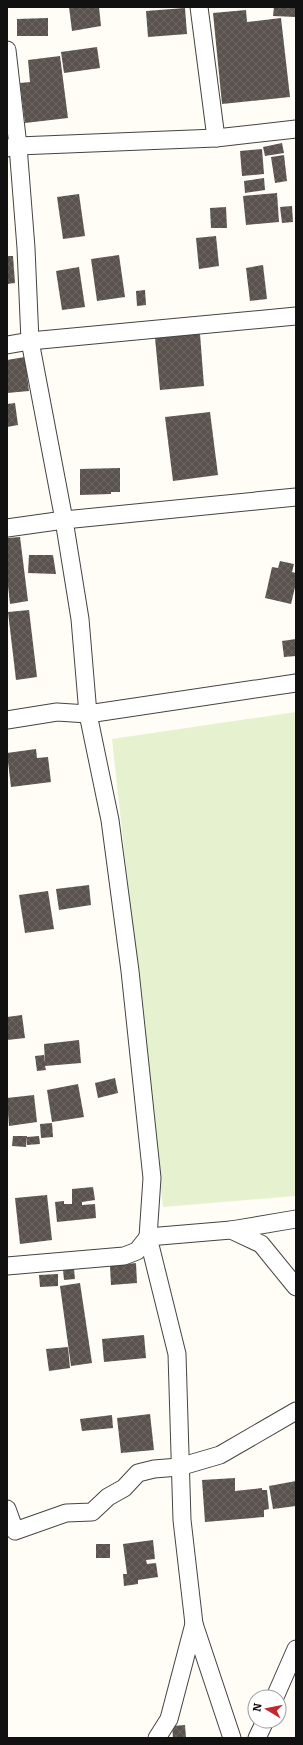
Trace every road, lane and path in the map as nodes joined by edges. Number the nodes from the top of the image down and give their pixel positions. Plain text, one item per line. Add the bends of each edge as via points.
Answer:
1 (198, 7) edge
2 (7, 50) edge
3 (296, 130) edge
4 (216, 138) junction
5 (12, 147) edge
6 (296, 316) edge
7 (30, 341) junction
8 (7, 345) edge
9 (296, 497) edge
10 (64, 520) junction
11 (7, 528) edge
12 (296, 683) edge
13 (88, 714) junction
14 (7, 720) edge
15 (296, 1219) edge
16 (231, 1230) junction
17 (148, 1237) junction
18 (7, 1266) edge
19 (296, 1288) edge
20 (296, 1411) edge
21 (179, 1468) junction
22 (7, 1510) edge
23 (194, 1624) junction
24 (296, 1649) edge
25 (278, 1689) edge
26 (157, 1738) edge
27 (232, 1738) edge

1 - 4 street
2 - 5 street
3 - 4 street
4 - 5 street
5 - 7 street via 26,248
6 - 7 street
7 - 8 street
7 - 10 street
9 - 10 street
10 - 11 street
10 - 13 street via 80,619
12 - 13 street
13 - 14 street via 58,712
13 - 17 street via 110,820 130,971 152,1178
15 - 16 street
16 - 17 street
16 - 19 street via 261,1244
17 - 18 street via 137,1251 124,1256
17 - 21 street via 177,1354
20 - 21 street via 220,1455
21 - 22 street via 154,1469 138,1473 124,1488 92,1512 66,1513 15,1531
21 - 23 street
23 - 26 street via 169,1719
23 - 27 street
24 - 25 street

